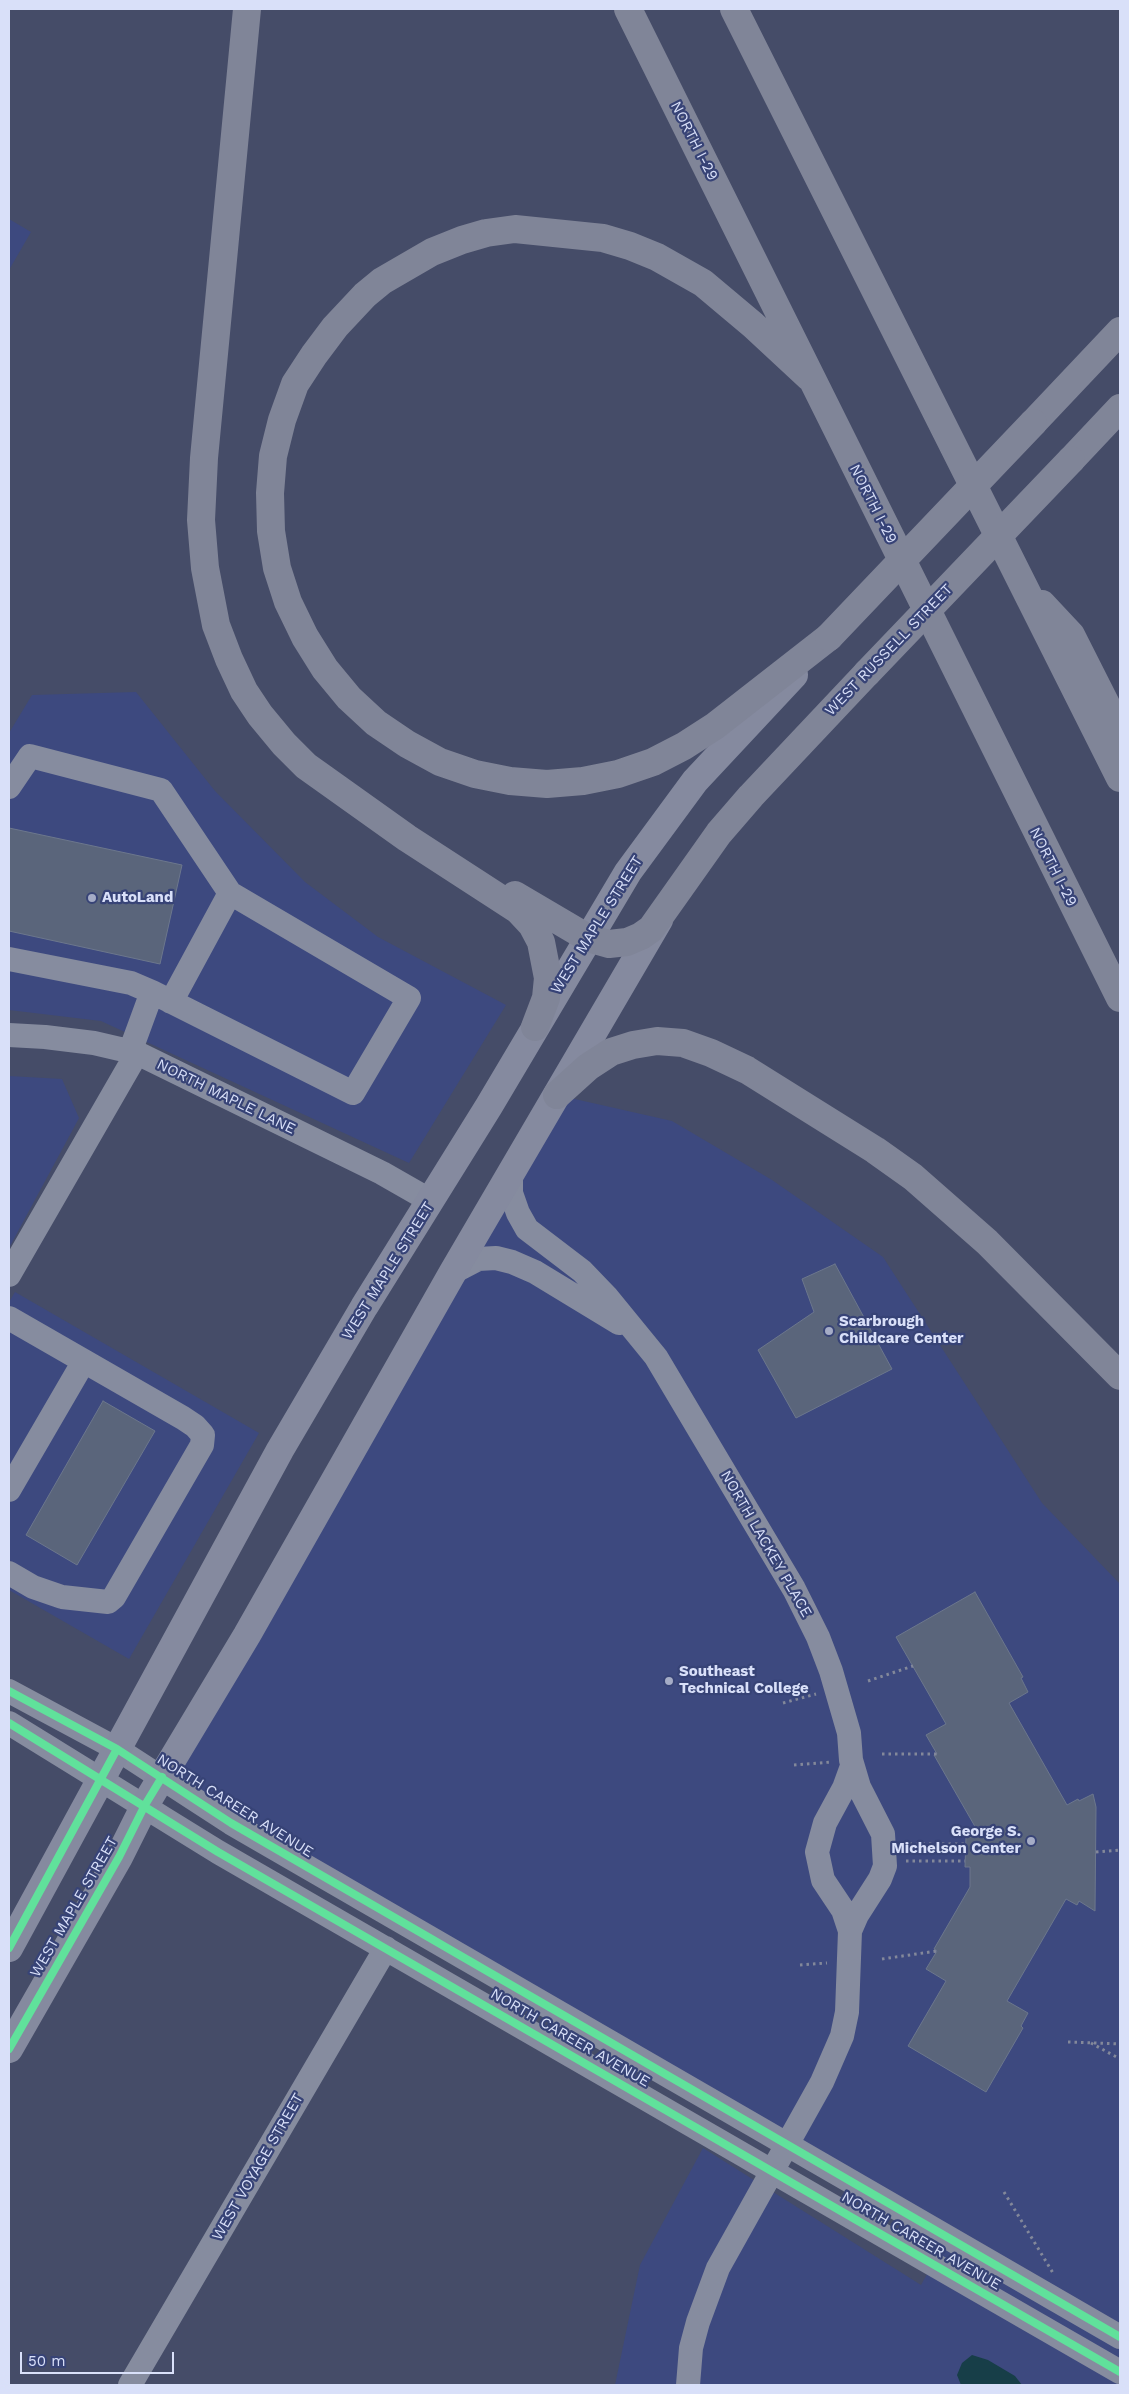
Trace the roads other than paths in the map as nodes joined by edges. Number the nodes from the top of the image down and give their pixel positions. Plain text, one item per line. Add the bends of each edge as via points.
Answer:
1 (247, 9) edge
2 (628, 9) edge
3 (734, 9) edge
4 (1120, 331) edge
5 (809, 378) junction
6 (1120, 408) edge
7 (1120, 425) edge
8 (1071, 460) junction
9 (1020, 581) junction
10 (829, 637) junction
11 (1120, 732) edge
12 (1120, 778) edge
13 (9, 787) edge
14 (365, 808) junction
15 (230, 893) junction
16 (669, 903) junction
17 (588, 938) junction
18 (9, 959) edge
19 (162, 997) junction
20 (1120, 998) edge
21 (535, 1027) junction
22 (9, 1035) edge
23 (133, 1052) junction
24 (557, 1095) junction
25 (511, 1172) junction
26 (431, 1201) junction
27 (453, 1272) junction
28 (9, 1275) edge
29 (9, 1318) edge
30 (641, 1337) junction
31 (84, 1361) junction
32 (1120, 1376) edge
33 (9, 1490) edge
34 (9, 1573) edge
35 (9, 1691) edge
36 (9, 1723) edge
37 (117, 1750) junction
38 (844, 1764) junction
39 (162, 1777) junction
40 (101, 1780) junction
41 (145, 1805) junction
42 (850, 1931) junction
43 (9, 1948) edge
44 (386, 1948) junction
45 (9, 2049) edge
46 (786, 2143) junction
47 (771, 2170) junction
48 (1120, 2337) edge
49 (1120, 2372) edge
50 (130, 2385) edge
51 (688, 2385) edge

1 - 14 highway via 204,458 202,520 205,568 216,624 237,675 260,714 306,766
2 - 5 highway, NORTH I-29
3 - 9 highway
4 - 10 highway, bridge
5 - 10 highway via 703,283 657,257 603,238 515,229 486,233 432,252 382,281 335,327 314,354 296,384 282,420 270,493 271,531 288,602 320,661 348,698 376,723 440,762 510,781 546,784 583,781 653,762 715,726
5 - 20 highway, NORTH I-29
6 - 8 highway, WEST RUSSELL STREET
7 - 8 highway
8 - 16 highway, WEST RUSSELL STREET, bridge via 751,796 718,833
9 - 11 highway via 1071,635
9 - 12 highway
10 - 17 main road, WEST MAPLE STREET via 695,781 628,872
13 - 15 street via 30,756 161,790
14 - 17 highway, WEST RUSSELL STREET
14 - 21 highway via 518,910 532,925 541,942 548,978 546,998
15 - 19 street
15 - 19 street via 409,998 353,1093
16 - 17 highway, WEST RUSSELL STREET via 651,929 641,936 627,942 608,944
16 - 24 main road, WEST MAPLE STREET
17 - 21 main road, WEST MAPLE STREET
18 - 19 street via 131,983
19 - 23 street
21 - 26 main road, WEST MAPLE STREET
22 - 23 street, NORTH MAPLE LANE via 45,1036
23 - 26 street, NORTH MAPLE LANE via 382,1173
23 - 28 street
24 - 25 main road, WEST MAPLE STREET
24 - 32 highway via 588,1067 611,1052 633,1044 657,1041 683,1043 747,1070 913,1177 987,1242
25 - 27 main road, WEST MAPLE STREET
25 - 30 street, NORTH LACKEY PLACE via 511,1192 527,1229 582,1271
26 - 37 main road, WEST MAPLE STREET via 280,1450
27 - 30 street, NORTH LACKEY PLACE via 478,1259 496,1258 512,1262 585,1301
27 - 39 main road, WEST MAPLE STREET via 252,1626
29 - 31 street
30 - 38 street, NORTH LACKEY PLACE via 669,1377 765,1539 818,1637 849,1733
31 - 33 street
31 - 34 street via 196,1426 203,1435 202,1445 114,1598 108,1602 62,1597 33,1587
35 - 37 street, NORTH CAREER AVENUE
36 - 40 street, NORTH CAREER AVENUE
37 - 39 street, NORTH CAREER AVENUE
37 - 40 main road, WEST MAPLE STREET
38 - 42 street, NORTH LACKEY PLACE via 844,1788 825,1823 817,1852 823,1880 843,1910
38 - 42 street, NORTH LACKEY PLACE via 883,1834 885,1852 885,1866 880,1879
39 - 41 main road, WEST MAPLE STREET
39 - 46 street, NORTH CAREER AVENUE via 224,1819
40 - 41 street, NORTH CAREER AVENUE
40 - 43 main road, WEST MAPLE STREET
41 - 44 street, NORTH CAREER AVENUE via 218,1852
41 - 45 main road, WEST MAPLE STREET via 119,1857
42 - 46 street, NORTH LACKEY PLACE via 847,2012 842,2036 822,2082
44 - 47 street, NORTH CAREER AVENUE
44 - 50 street, WEST VOYAGE STREET
46 - 47 street, NORTH LACKEY PLACE
46 - 48 street, NORTH CAREER AVENUE
47 - 49 street, NORTH CAREER AVENUE
47 - 51 street, NORTH LACKEY PLACE via 706,2296 691,2348

